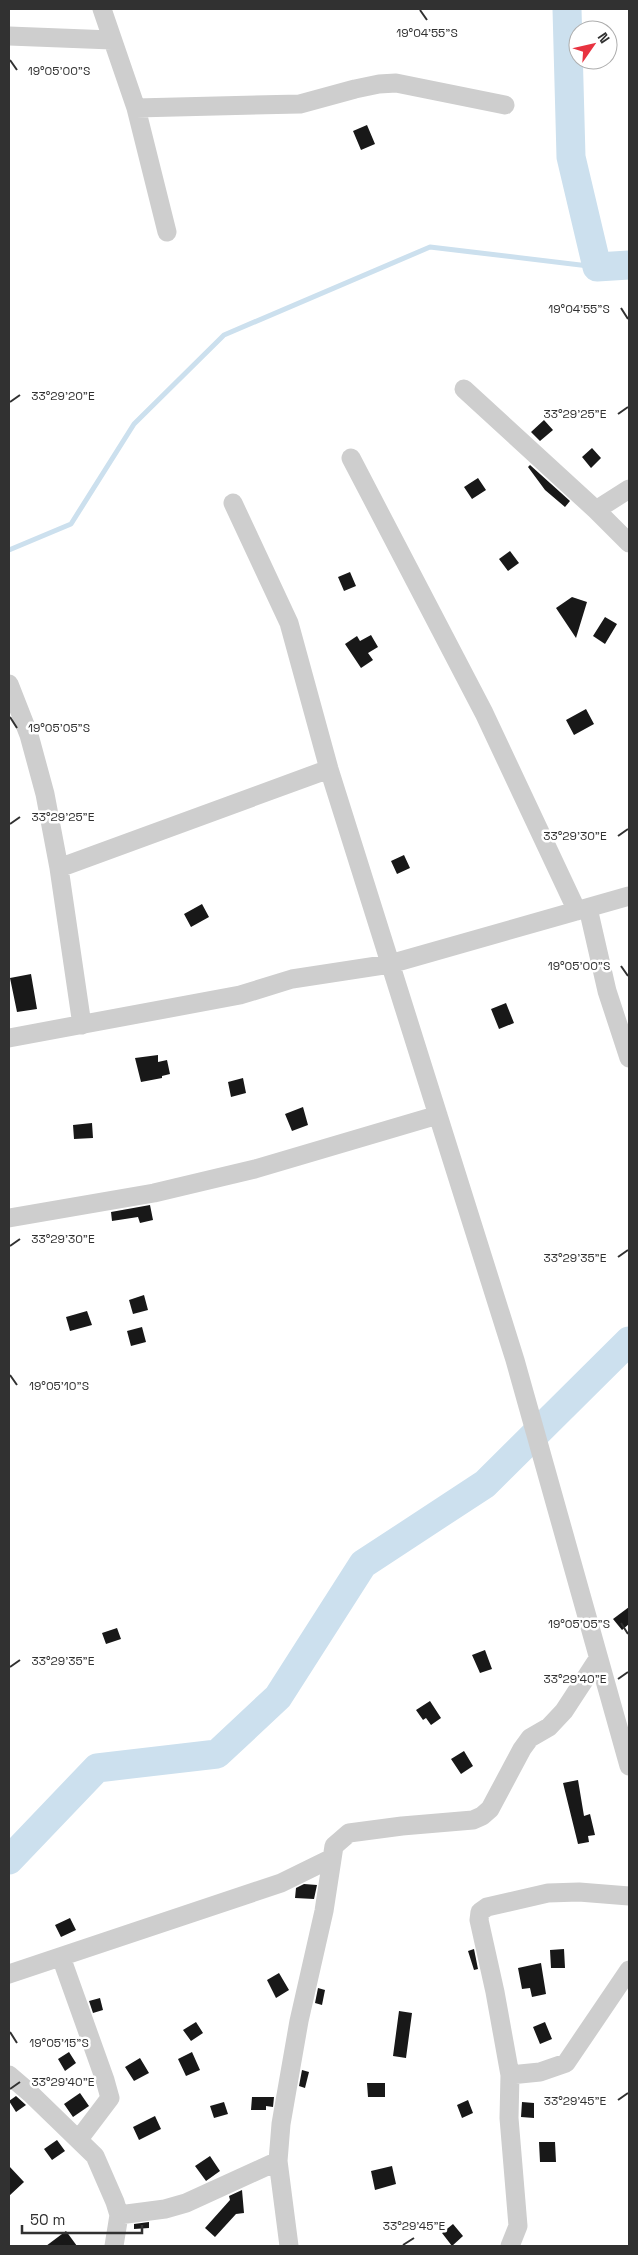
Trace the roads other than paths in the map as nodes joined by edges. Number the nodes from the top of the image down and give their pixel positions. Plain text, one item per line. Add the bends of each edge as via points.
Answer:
1 (102, 9) edge
2 (9, 36) edge
3 (112, 40) junction
4 (506, 105) dead end
5 (136, 108) junction
6 (167, 232) dead end
7 (464, 389) dead end
8 (351, 458) dead end
9 (629, 489) edge
10 (233, 503) dead end
11 (596, 510) junction
12 (629, 543) edge
13 (9, 684) edge
14 (328, 769) junction
15 (59, 868) junction
16 (629, 896) edge
17 (583, 909) junction
18 (390, 964) junction
19 (82, 1025) junction
20 (9, 1038) edge
21 (629, 1058) edge
22 (438, 1116) junction
23 (9, 1218) edge
24 (598, 1659) junction
25 (629, 1766) edge
26 (332, 1858) junction
27 (629, 1896) edge
28 (61, 1957) junction
29 (629, 1970) edge
30 (9, 1974) edge
31 (9, 2075) edge
32 (510, 2075) junction
33 (80, 2140) junction
34 (278, 2161) junction
35 (119, 2215) junction
36 (114, 2246) edge
37 (289, 2246) edge
38 (510, 2246) edge

1 - 3 street
2 - 3 street
3 - 5 street
4 - 5 street via 396,83 355,89 300,104
5 - 6 street
7 - 11 street
8 - 17 street
9 - 11 street
10 - 14 street via 290,623
11 - 12 street
13 - 15 street via 45,794
14 - 15 street
14 - 18 street
15 - 19 street
16 - 17 street
17 - 18 street
17 - 21 street
18 - 19 street via 292,980 240,995
18 - 22 street
19 - 20 street
22 - 23 street via 246,1171 154,1192
22 - 24 street via 515,1360
24 - 25 street
24 - 26 street via 564,1711 549,1728 530,1738 494,1802 482,1816 473,1820 349,1833 334,1846
26 - 28 street via 281,1882
26 - 34 street via 281,2124
27 - 32 street via 548,1893 487,1907 480,1912
28 - 30 street
28 - 33 street via 110,2098
29 - 32 street via 566,2063 540,2072
31 - 33 street
32 - 38 street via 509,2118 518,2226
33 - 35 street via 95,2156
34 - 35 street via 186,2203
34 - 37 street
35 - 36 street

